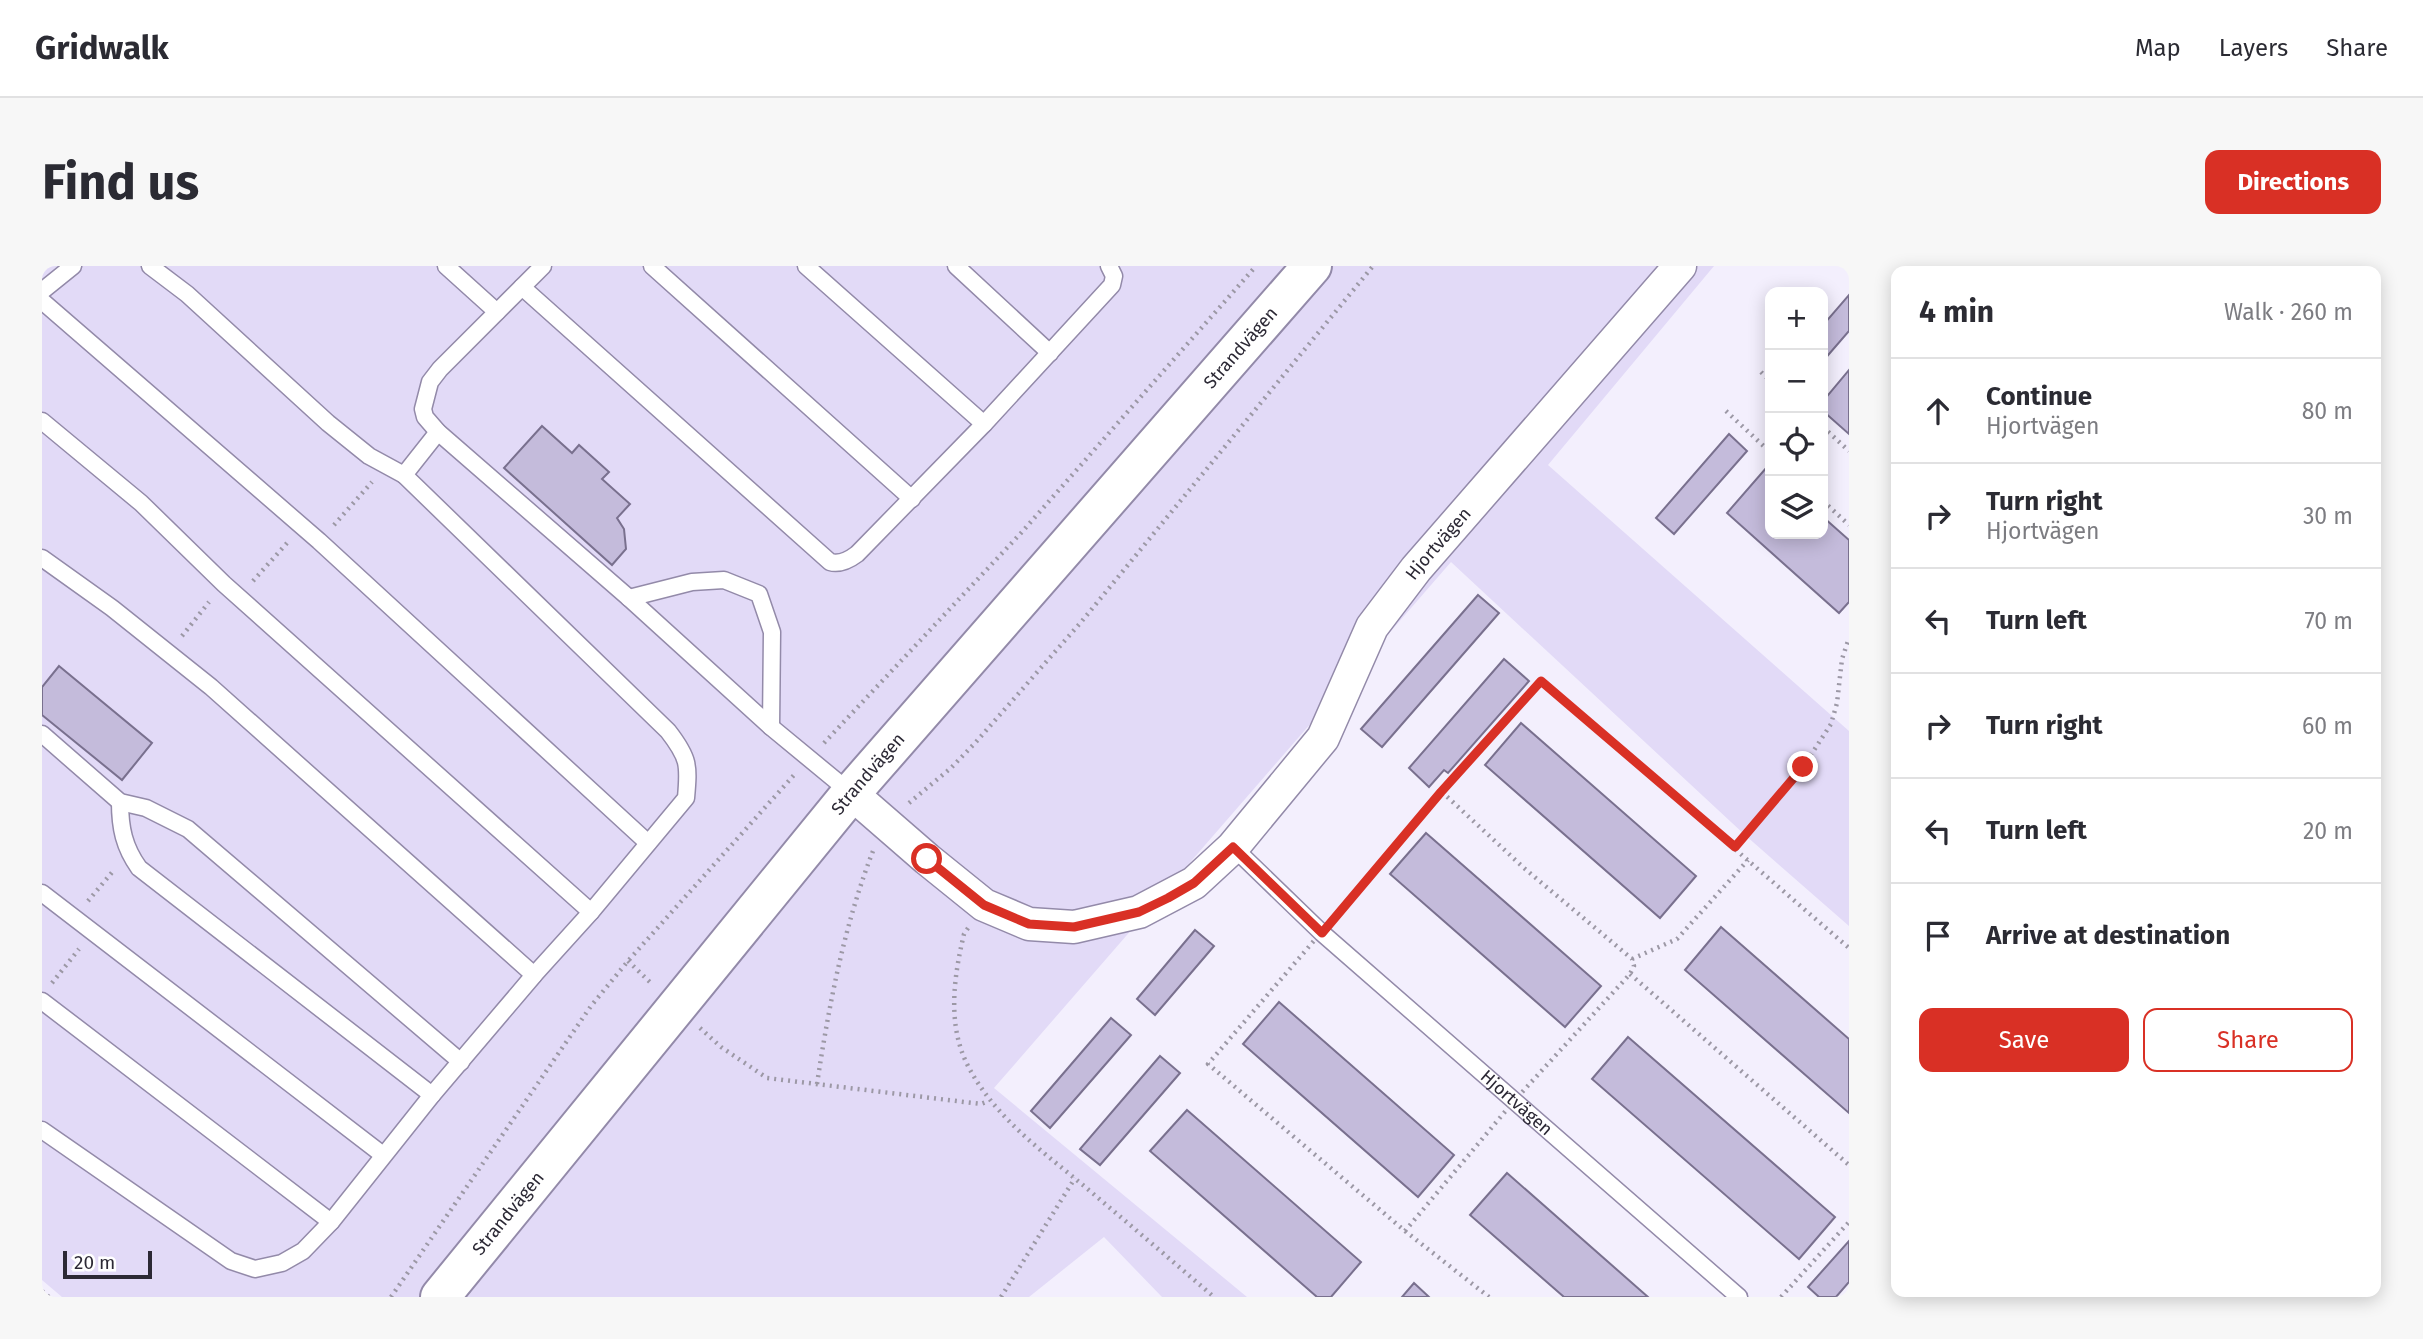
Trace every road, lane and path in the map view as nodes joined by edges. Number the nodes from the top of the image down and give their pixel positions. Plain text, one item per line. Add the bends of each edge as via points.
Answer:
1 (73, 266) edge
2 (149, 266) edge
3 (446, 266) edge
4 (543, 266) edge
5 (652, 266) edge
6 (806, 266) edge
7 (956, 266) edge
8 (1109, 266) edge
9 (1312, 266) edge
10 (1373, 266) edge
11 (1680, 266) edge
12 (522, 287) junction
13 (42, 291) edge
14 (42, 301) edge
15 (497, 312) junction
16 (1050, 353) junction
17 (1761, 372) dead end
18 (1765, 376) edge
19 (1726, 411) dead end
20 (42, 421) edge
21 (984, 424) junction
22 (438, 432) junction
23 (1828, 432) edge
24 (1765, 447) edge
25 (1849, 451) edge
26 (386, 466) junction
27 (404, 475) junction
28 (912, 499) junction
29 (1828, 506) edge
30 (302, 525) junction
31 (1849, 525) edge
32 (319, 541) junction
33 (42, 558) edge
34 (224, 584) junction
35 (239, 598) junction
36 (629, 598) junction
37 (1849, 638) edge
38 (168, 653) junction
39 (771, 727) junction
40 (42, 734) edge
41 (1441, 792) junction
42 (851, 793) junction
43 (120, 802) junction
44 (887, 824) junction
45 (648, 843) junction
46 (1233, 847) junction
47 (1735, 847) junction
48 (128, 853) junction
49 (1748, 860) junction
50 (42, 893) edge
51 (984, 905) junction
52 (591, 912) junction
53 (74, 918) junction
54 (92, 932) junction
55 (1322, 933) junction
56 (1849, 948) edge
57 (1632, 959) junction
58 (628, 961) dead end
59 (1630, 974) junction
60 (534, 975) junction
61 (50, 985) dead end
62 (654, 987) dead end
63 (42, 1001) edge
64 (697, 1025) dead end
65 (461, 1062) junction
66 (817, 1084) junction
67 (432, 1095) junction
68 (989, 1101) junction
69 (1514, 1101) junction
70 (42, 1130) edge
71 (383, 1155) junction
72 (1849, 1165) edge
73 (1075, 1178) junction
74 (331, 1222) junction
75 (1849, 1222) edge
76 (1405, 1231) junction
77 (42, 1291) edge
78 (49, 1297) edge
79 (440, 1297) edge
80 (1002, 1297) edge
81 (1214, 1297) edge
82 (1489, 1297) edge
83 (1740, 1297) edge
84 (1781, 1297) edge

1 - 13 lane
2 - 26 lane via 187,294 338,431
3 - 15 lane
4 - 12 lane
5 - 28 lane
6 - 21 lane
7 - 16 lane
8 - 16 lane via 1112,285
9 - 42 street, Strandvägen
10 - 44 path via 1082,621 951,768
11 - 46 street, Hjortvägen via 1416,569 1372,627 1323,738
12 - 15 lane
12 - 28 lane via 830,562 857,554
14 - 30 lane
15 - 22 lane via 430,382 423,409
16 - 21 lane
17 - 18 path
19 - 24 path
20 - 34 lane via 141,503
21 - 28 lane
22 - 27 lane
22 - 36 lane
23 - 25 path
26 - 27 lane
26 - 32 path
27 - 45 lane via 668,731 684,752 689,774 687,798
29 - 31 path
30 - 32 lane
30 - 35 path
32 - 45 lane
33 - 38 lane
34 - 35 lane
34 - 38 path
35 - 52 lane
36 - 39 lane
36 - 39 lane via 692,582 724,580 759,594 772,632
37 - 47 path via 1831,723 1803,767
38 - 60 lane
39 - 42 lane
40 - 43 lane
41 - 47 path via 1541,681
41 - 55 path
41 - 57 path
42 - 44 street, Hjortvägen
42 - 79 street, Strandvägen
43 - 48 lane
43 - 65 lane via 146,808 188,829
44 - 51 street, Hjortvägen
44 - 66 path via 861,882 831,995
45 - 52 lane
46 - 51 street, Hjortvägen via 1194,883 1139,912 1074,927 1029,924
46 - 55 lane, Hjortvägen
47 - 49 path
48 - 53 path
48 - 67 lane via 139,868
49 - 56 path
49 - 57 path via 1677,939
50 - 53 lane
51 - 68 path via 964,934 953,998 967,1063
52 - 60 lane
53 - 54 lane
54 - 61 path
54 - 71 lane
55 - 69 lane, Hjortvägen
55 - 76 path via 1208,1064
57 - 59 path
58 - 62 path
59 - 69 path
59 - 72 path
60 - 65 lane
63 - 74 lane
64 - 66 path via 767,1078
65 - 67 lane
66 - 68 path via 981,1104
67 - 71 lane
68 - 73 path
69 - 76 path
69 - 83 lane, Hjortvägen
70 - 74 lane via 231,1261 255,1269 282,1263 303,1251
71 - 74 lane
73 - 80 path
73 - 81 path
75 - 84 path
76 - 82 path
77 - 78 path

